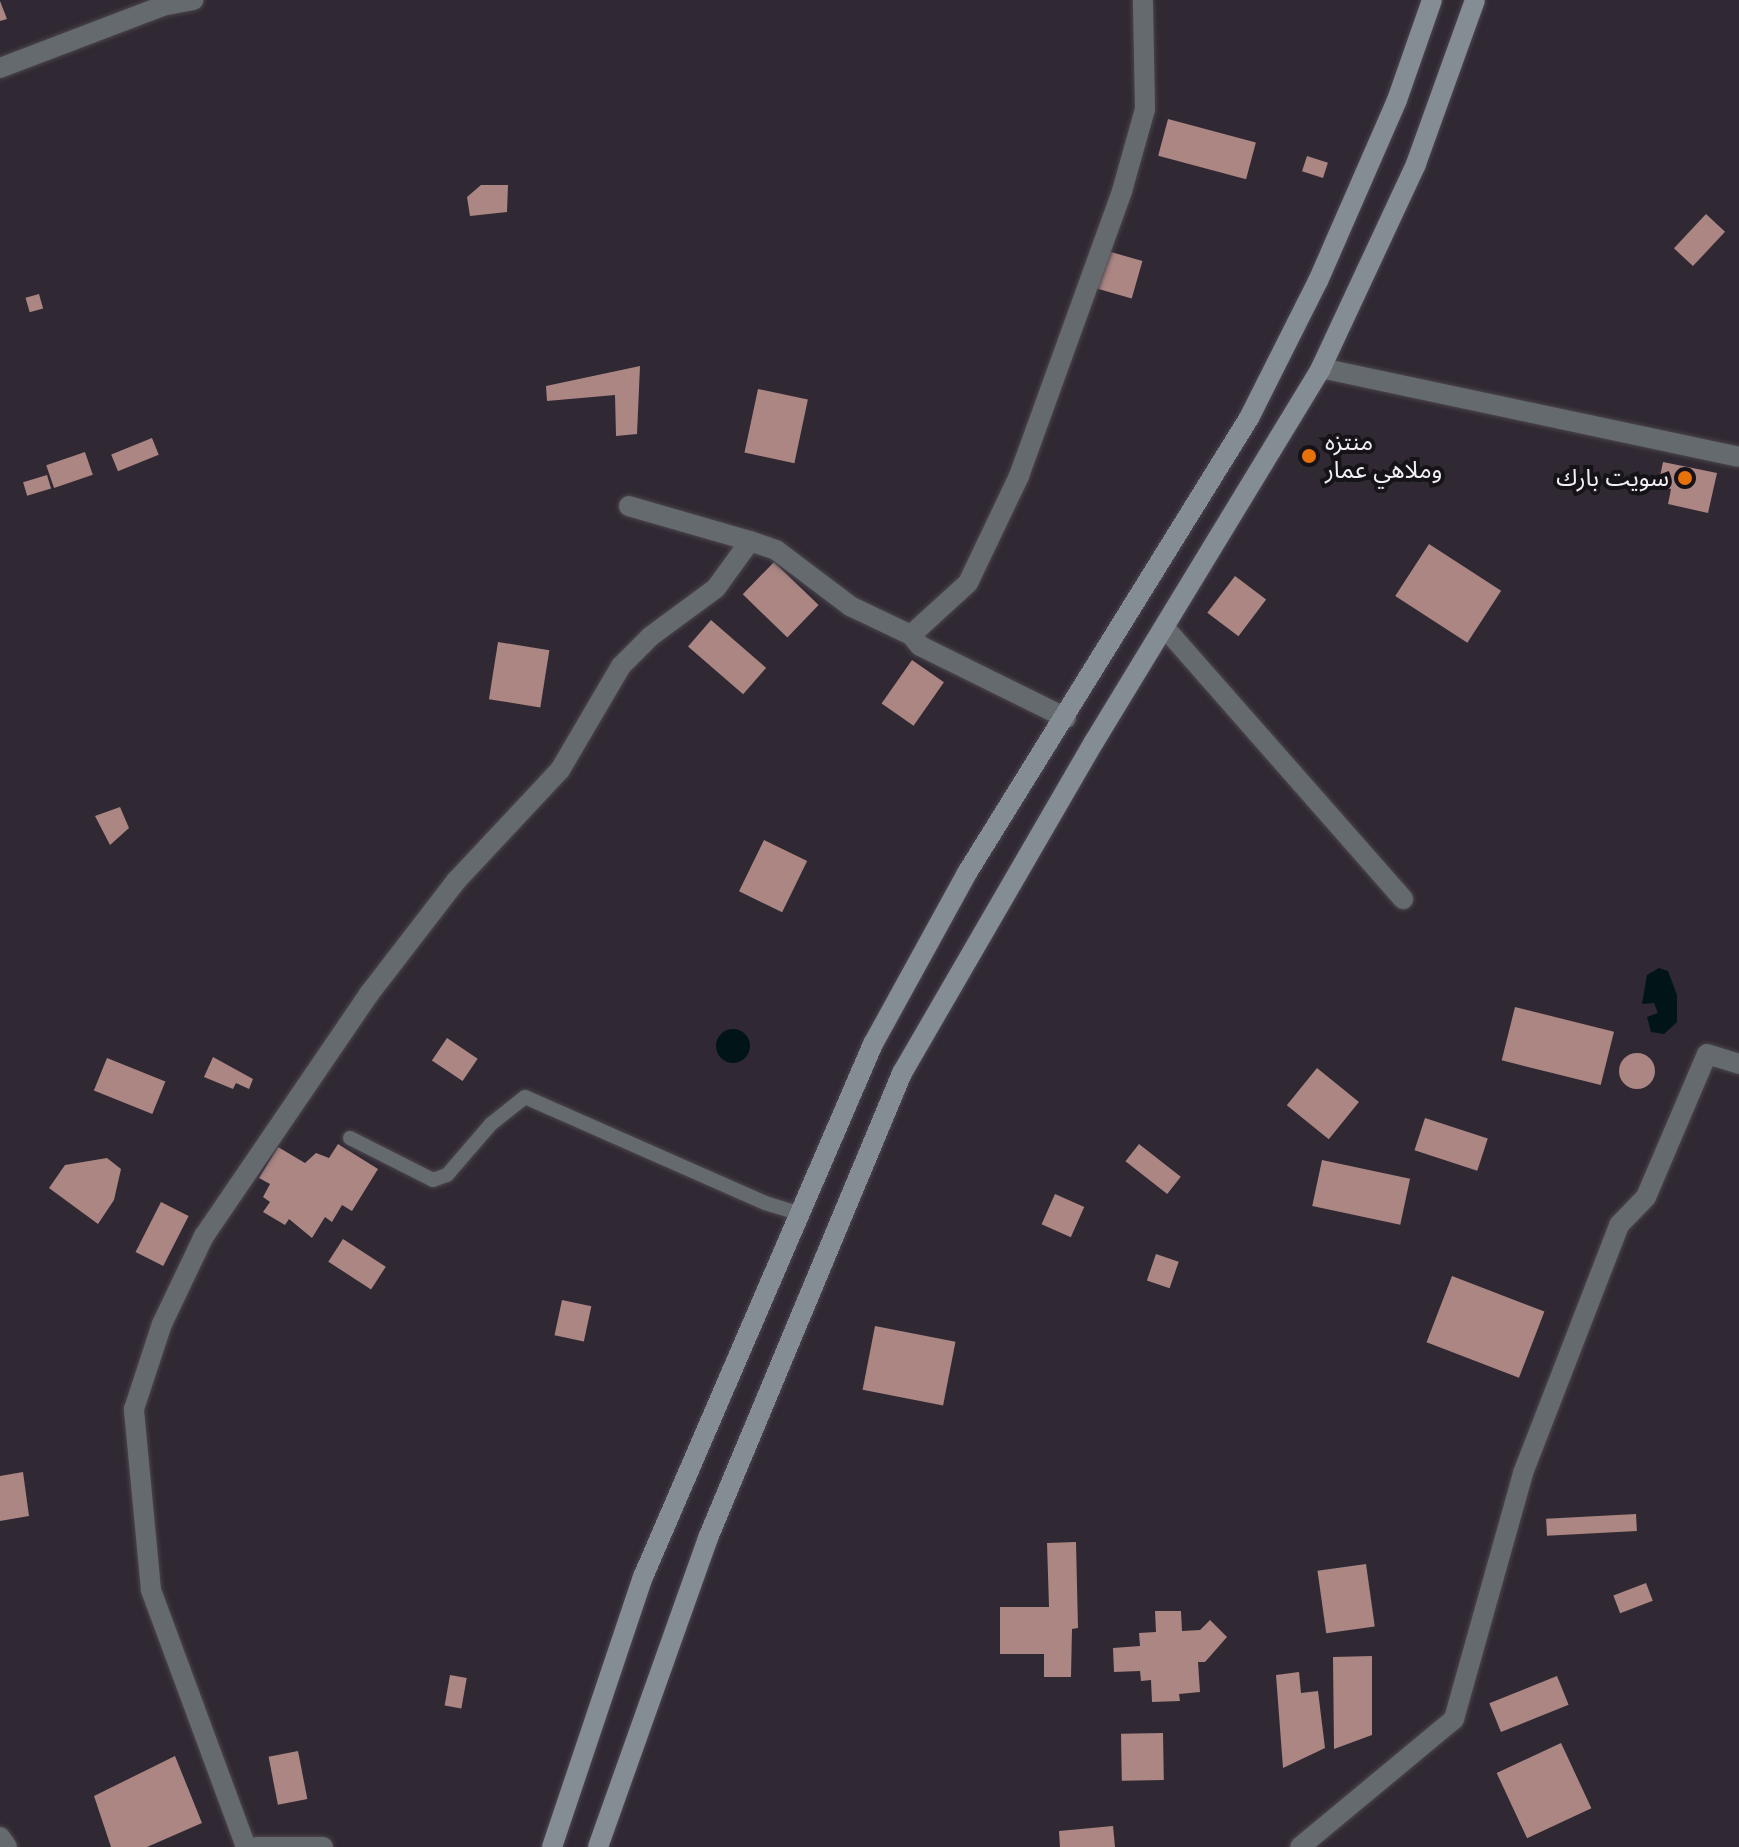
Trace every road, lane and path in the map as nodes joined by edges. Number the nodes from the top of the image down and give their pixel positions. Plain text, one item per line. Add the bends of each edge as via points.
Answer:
1 (193, 0) edge
2 (1143, 0) edge
3 (1432, 0) edge
4 (1475, 0) edge
5 (161, 3) edge
6 (0, 68) edge
7 (1321, 368) junction
8 (1739, 457) edge
9 (629, 506) dead end
10 (750, 541) junction
11 (1165, 628) junction
12 (911, 635) junction
13 (1066, 718) junction
14 (1403, 899) dead end
15 (1739, 1064) edge
16 (350, 1138) dead end
17 (802, 1214) junction
18 (0, 1837) edge
19 (7, 1847) edge
20 (246, 1847) edge
21 (256, 1847) edge
22 (323, 1847) edge
23 (552, 1847) edge
24 (598, 1847) edge
25 (1300, 1847) edge

1 - 5 street
2 - 12 street via 1145,109 1122,191 1019,476 968,583
3 - 13 main road via 1397,100 1325,267 1249,418
4 - 7 main road via 1416,164
5 - 6 street
7 - 8 street
7 - 11 main road
9 - 10 street
10 - 12 street via 776,550 850,606
10 - 20 street via 716,588 651,636 621,666 560,770 456,881 369,994 204,1236 162,1324 134,1409 151,1590
11 - 14 street
11 - 24 main road via 902,1073 708,1538
12 - 13 street via 920,646
13 - 17 main road via 967,873 873,1044
15 - 25 street via 1707,1054 1646,1197 1619,1225 1523,1473 1454,1719
16 - 17 lane via 433,1180 447,1175 491,1124 525,1097
17 - 23 main road via 643,1577
18 - 19 street
21 - 22 street

